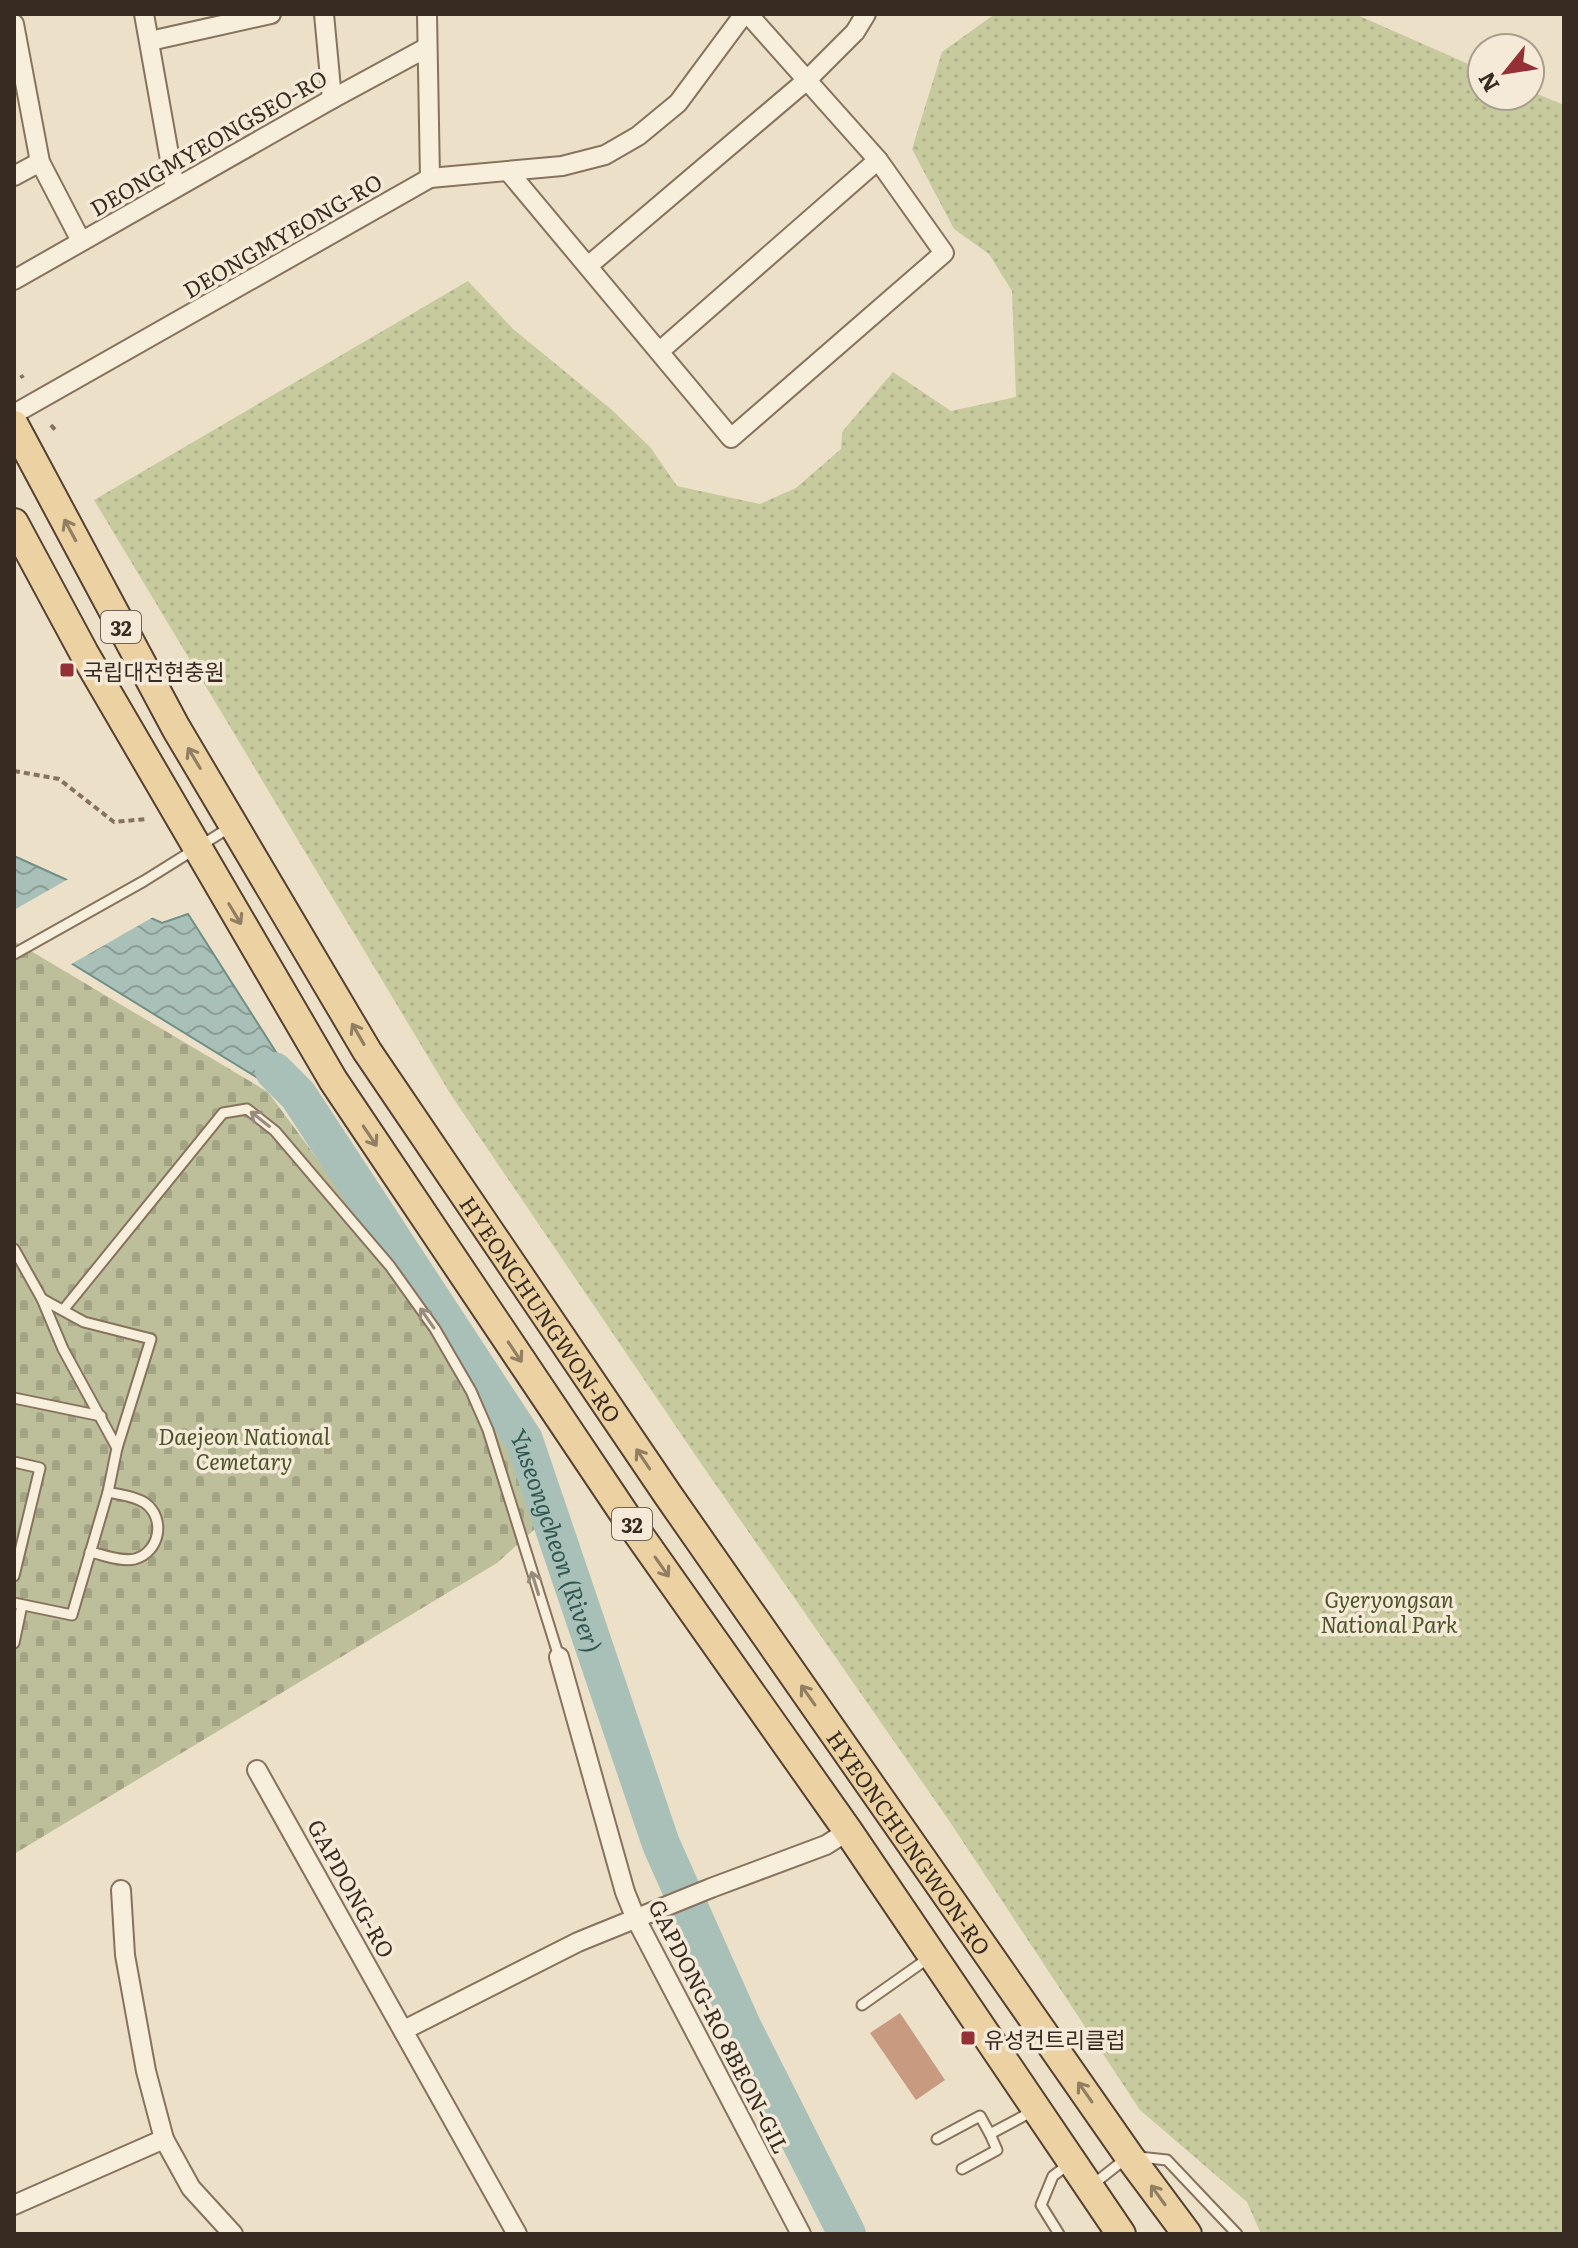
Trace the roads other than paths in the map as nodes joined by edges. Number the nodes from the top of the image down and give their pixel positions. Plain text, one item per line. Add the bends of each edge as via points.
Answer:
1 (144, 14) edge
2 (271, 14) edge
3 (324, 14) edge
4 (427, 14) edge
5 (746, 14) edge
6 (866, 14) edge
7 (14, 24) edge
8 (150, 41) junction
9 (426, 48) junction
10 (807, 80) junction
11 (332, 99) junction
12 (878, 160) junction
13 (40, 162) junction
14 (508, 171) junction
15 (14, 176) edge
16 (430, 178) junction
17 (175, 188) junction
18 (81, 241) junction
19 (588, 266) junction
20 (14, 280) edge
21 (661, 350) junction
22 (14, 414) edge
23 (14, 425) edge
24 (14, 523) edge
25 (233, 825) junction
26 (195, 847) junction
27 (14, 954) edge
28 (14, 1249) edge
29 (42, 1299) junction
30 (64, 1309) junction
31 (14, 1398) edge
32 (101, 1416) junction
33 (117, 1448) junction
34 (14, 1462) edge
35 (108, 1492) junction
36 (90, 1552) junction
37 (14, 1576) edge
38 (18, 1604) edge
39 (14, 1643) edge
40 (559, 1657) joint
41 (257, 1770) dead end
42 (848, 1831) junction
43 (121, 1890) dead end
44 (641, 1916) junction
45 (932, 1955) junction
46 (862, 2005) dead end
47 (404, 2030) junction
48 (1036, 2109) junction
49 (990, 2134) junction
50 (164, 2139) junction
51 (937, 2139) dead end
52 (1129, 2156) junction
53 (1072, 2162) junction
54 (962, 2169) dead end
55 (1089, 2188) junction
56 (14, 2205) edge
57 (233, 2234) edge
58 (517, 2234) edge
59 (801, 2234) edge
60 (1059, 2234) edge
61 (1121, 2234) edge
62 (1187, 2234) edge
63 (1237, 2234) edge

1 - 8 street
2 - 8 street
3 - 11 street
4 - 9 street
5 - 10 street
5 - 14 street via 678,103 638,136 605,155
6 - 10 street
7 - 13 street
8 - 17 street
9 - 11 street, DEONGMYEONGSEO-RO
9 - 16 street
10 - 12 street
10 - 19 street
11 - 17 street, DEONGMYEONGSEO-RO
12 - 21 street
12 - 21 street via 944,253 731,438
13 - 15 street
13 - 18 street
14 - 16 street
14 - 19 street
16 - 22 street, DEONGMYEONG-RO
17 - 18 street, DEONGMYEONGSEO-RO
18 - 20 street, DEONGMYEONGSEO-RO
19 - 21 street
25 -> 23 main road, HYEONCHUNGWON-RO / 32
24 - 26 main road, HYEONCHUNGWON-RO / 32
25 - 26 lane
52 -> 25 main road, HYEONCHUNGWON-RO / 32 via 668,1495 367,1051
26 - 27 lane
26 -> 42 main road, HYEONCHUNGWON-RO / 32 via 333,1080 625,1515
28 - 29 lane
29 - 30 lane
29 - 32 lane
30 - 33 lane via 84,1322 151,1339
40 -> 30 lane, GAPDONG-RO 8BEON-GIL via 471,1391 390,1266 275,1131 247,1109 223,1113
31 - 32 lane
32 - 33 lane
33 - 35 lane
34 - 37 lane via 40,1468
35 - 36 lane
35 - 36 lane via 150,1506 158,1536 137,1558
36 - 38 lane via 72,1615
38 - 39 lane
40 - 44 street, GAPDONG-RO 8BEON-GIL via 625,1892
41 - 47 street, GAPDONG-RO
42 - 44 street via 826,1845
42 - 45 main road, HYEONCHUNGWON-RO / 32
43 - 50 street via 125,1955
44 - 47 street
44 - 59 street, GAPDONG-RO 8BEON-GIL
45 - 46 lane
45 - 48 main road, HYEONCHUNGWON-RO / 32
47 - 58 street, GAPDONG-RO
48 - 49 lane
48 - 53 main road, HYEONCHUNGWON-RO / 32
49 - 51 lane via 980,2116
49 - 54 lane via 997,2150
50 - 56 street
50 - 57 street via 191,2188
52 - 55 lane
62 -> 52 main road, HYEONCHUNGWON-RO / 32
52 - 63 lane via 1167,2160
53 - 55 main road, HYEONCHUNGWON-RO / 32
53 - 60 lane via 1053,2176 1041,2205
55 - 61 main road, HYEONCHUNGWON-RO / 32

